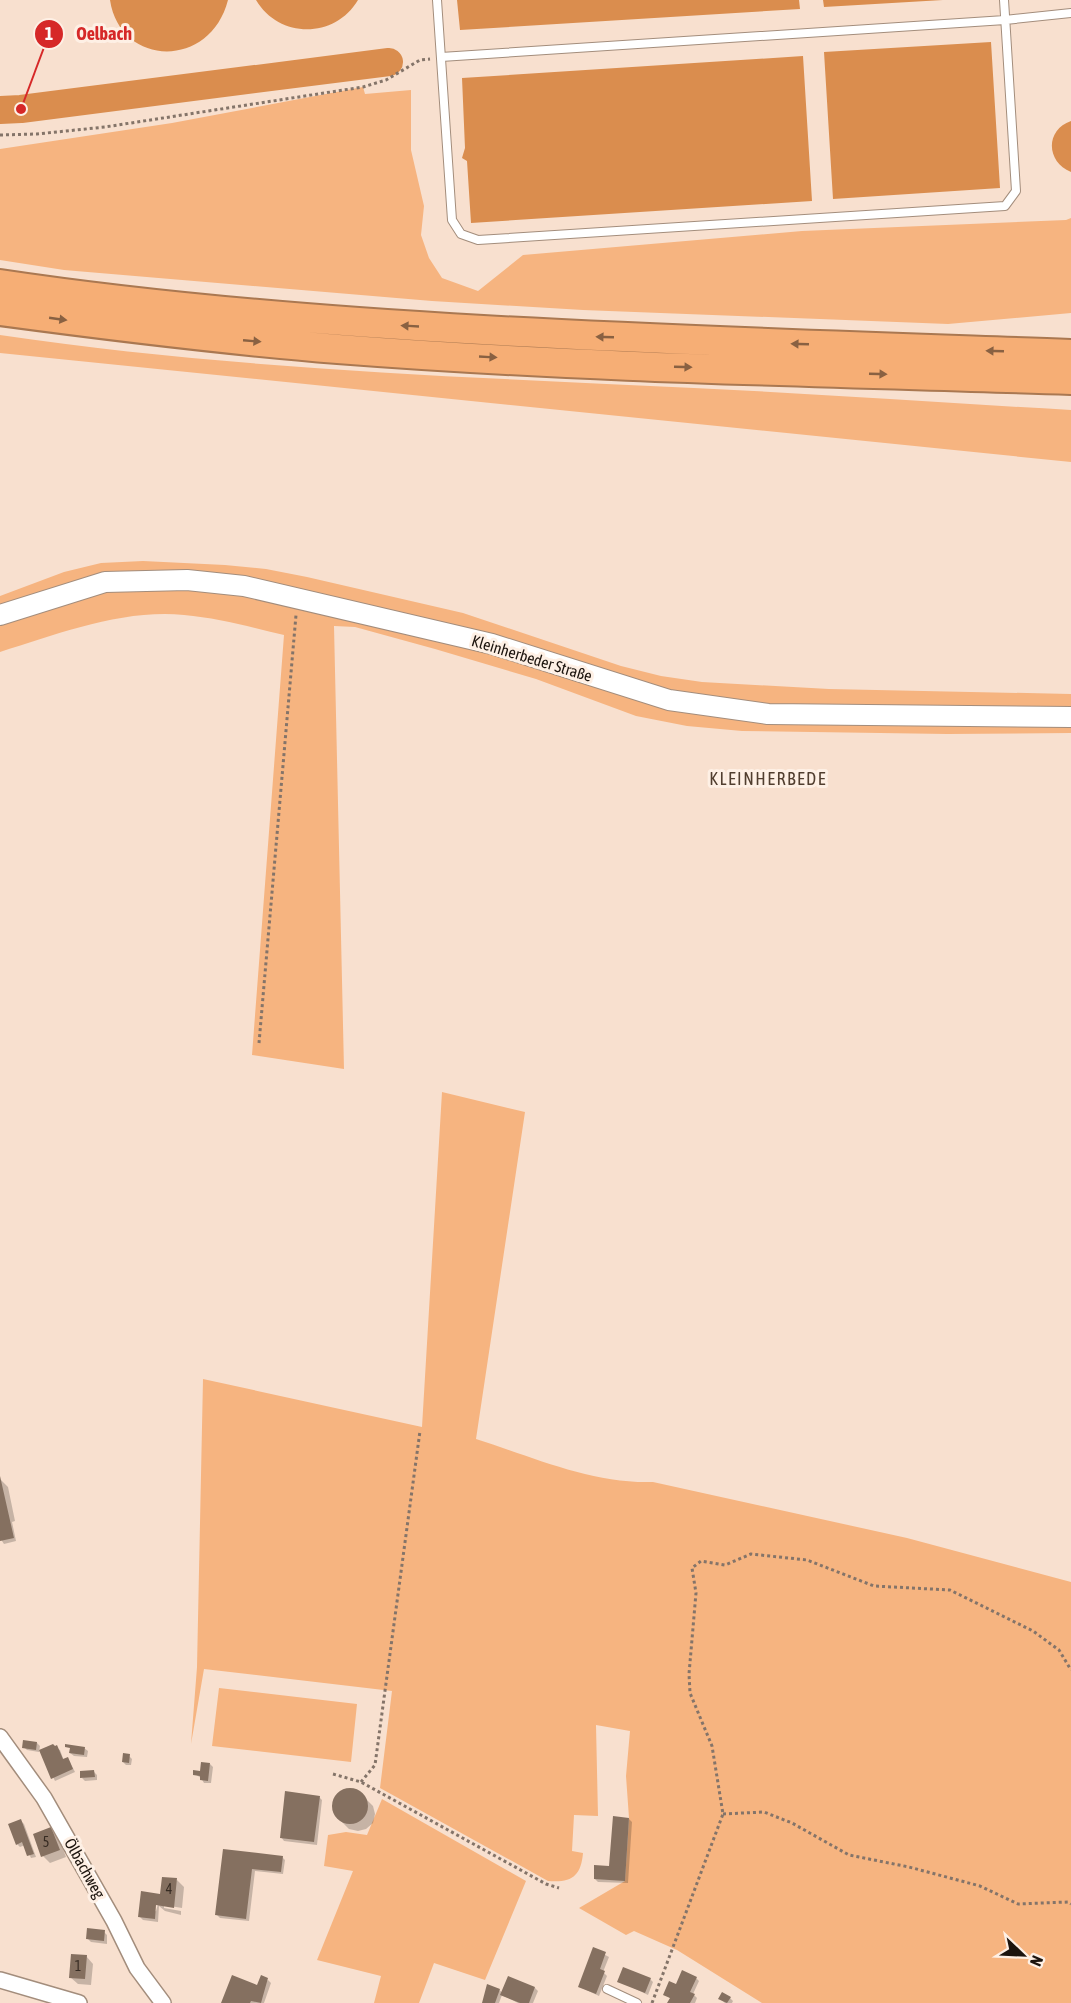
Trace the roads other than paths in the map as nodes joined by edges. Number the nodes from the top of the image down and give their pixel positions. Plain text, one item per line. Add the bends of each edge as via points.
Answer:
1 (437, 0) edge
2 (1004, 0) edge
3 (1071, 13) edge
4 (1005, 20) junction
5 (441, 57) junction
6 (0, 284) edge
7 (0, 311) edge
8 (1071, 354) edge
9 (1071, 380) edge
10 (0, 615) edge
11 (1071, 717) edge
12 (0, 1737) edge
13 (0, 1980) edge
14 (607, 1989) dead end
15 (79, 2003) edge
16 (163, 2003) edge
17 (637, 2003) edge

1 - 5 lane
2 - 4 lane
3 - 4 lane
4 - 5 lane
4 - 5 lane via 1016,191 1005,206 993,207 478,240 461,234 452,220
8 -> 6 highway via 588,336 340,322
7 -> 9 highway via 338,349 582,363
10 - 11 street, Kleinherbeder Straße via 105,582 187,580 244,586 492,644 669,700 768,714
12 - 16 street, Ölbachweg via 48,1805 137,1968
13 - 15 street
14 - 17 lane

